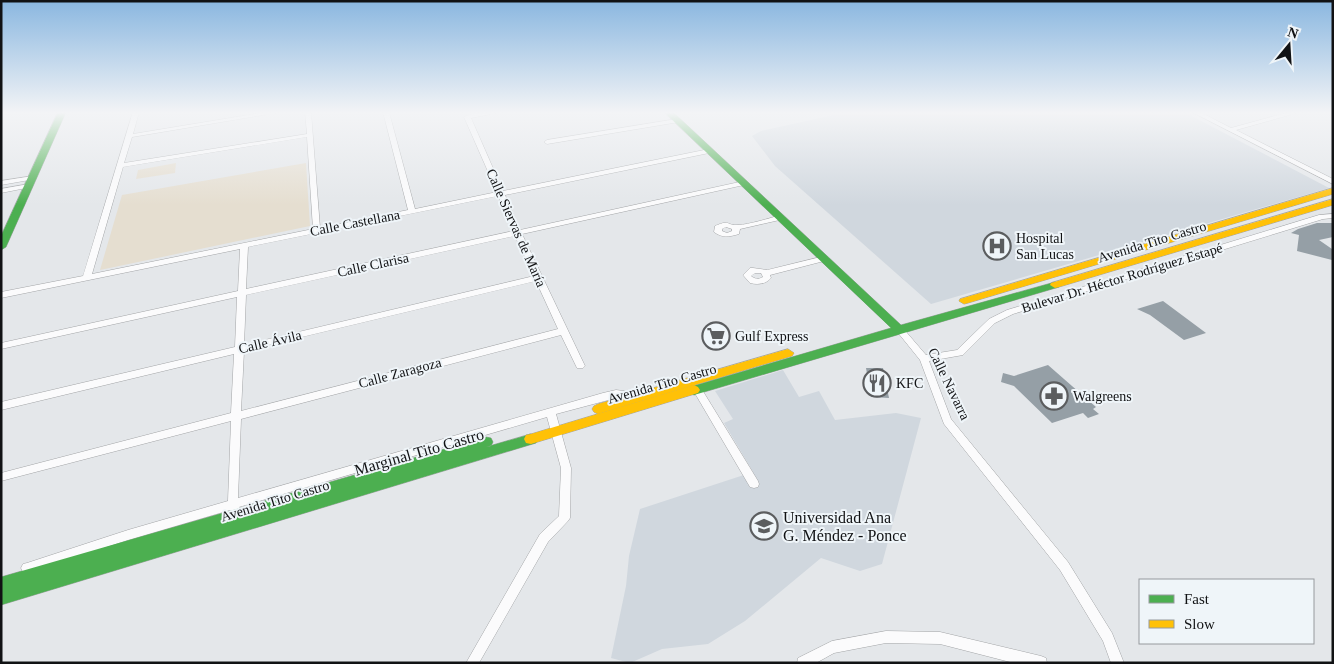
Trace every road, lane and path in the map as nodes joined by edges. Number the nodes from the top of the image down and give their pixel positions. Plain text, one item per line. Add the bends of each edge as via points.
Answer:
1 (48, 143) edge
2 (127, 143) edge
3 (260, 143) edge
4 (311, 143) edge
5 (394, 143) edge
6 (478, 143) edge
7 (700, 143) edge
8 (1256, 143) edge
9 (709, 151) junction
10 (121, 165) junction
11 (31, 182) junction
12 (1333, 182) edge
13 (1, 183) edge
14 (744, 183) junction
15 (1, 190) edge
16 (1333, 191) edge
17 (500, 194) junction
18 (1333, 202) edge
19 (412, 212) junction
20 (1333, 216) edge
21 (781, 217) junction
22 (736, 228) dead end
23 (318, 231) junction
24 (518, 233) junction
25 (244, 246) junction
26 (1, 247) edge
27 (825, 258) junction
28 (766, 273) dead end
29 (88, 277) junction
30 (538, 278) junction
31 (242, 294) junction
32 (1, 295) edge
33 (895, 325) junction
34 (563, 331) junction
35 (1, 346) edge
36 (239, 349) junction
37 (924, 359) junction
38 (580, 366) dead end
39 (698, 390) junction
40 (639, 397) junction
41 (1, 406) edge
42 (236, 416) junction
43 (553, 422) junction
44 (1, 477) edge
45 (754, 484) dead end
46 (235, 511) junction
47 (245, 526) junction
48 (1, 579) edge
49 (1, 584) edge
50 (1, 598) edge
51 (472, 663) edge
52 (802, 663) edge
53 (1041, 663) edge
54 (1118, 663) edge

1 - 11 main road
2 - 10 street
3 - 10 street
4 - 23 street
5 - 19 street
6 - 17 street, Calle Siervas de María
7 - 9 main road, Calle Navarra
8 - 12 street
9 - 14 main road, Calle Navarra
9 - 17 street, Calle Castellana
10 - 29 street
11 - 13 street
11 - 15 street
11 - 26 main road
14 - 21 main road, Calle Navarra
14 - 24 street, Calle Clarisa
16 - 33 main road, Avenida Tito Castro
17 - 19 street, Calle Castellana
17 - 24 street, Calle Siervas de María
18 - 33 main road, Avenida Tito Castro via 1091,276
19 - 23 street, Calle Castellana
20 - 37 street, Bulevar Dr. Héctor Rodríguez Estapé via 1010,312 992,321 960,353
21 - 22 street
21 - 27 main road, Calle Navarra
23 - 25 street, Calle Castellana
24 - 30 street, Calle Siervas de María
24 - 31 street, Calle Clarisa
25 - 29 street, Calle Castellana
25 - 31 street
27 - 28 street
27 - 33 main road, Calle Navarra
29 - 32 street, Calle Castellana
30 - 34 street, Calle Siervas de María
30 - 36 street, Calle Ávila
31 - 35 street, Calle Clarisa
31 - 36 street
33 - 37 street, Calle Navarra
33 - 39 main road, Avenida Tito Castro
33 - 40 main road, Avenida Tito Castro
34 - 38 street, Calle Siervas de María
34 - 42 street, Calle Zaragoza
36 - 41 street, Calle Ávila
36 - 42 street
37 - 54 street, Calle Navarra via 947,421 1064,566 1108,637
39 - 43 main road, Avenida Tito Castro
39 - 45 street
40 - 43 main road, Avenida Tito Castro
40 - 43 street via 616,394 567,408
42 - 44 street, Calle Zaragoza
42 - 46 street
43 - 46 main road, Avenida Tito Castro
43 - 47 main road, Avenida Tito Castro
43 - 51 street via 566,468 564,518 544,538
46 - 47 street
46 - 48 street via 57,558
46 - 49 main road, Avenida Tito Castro
47 - 50 main road, Avenida Tito Castro
52 - 53 street via 832,647 886,637 940,638

